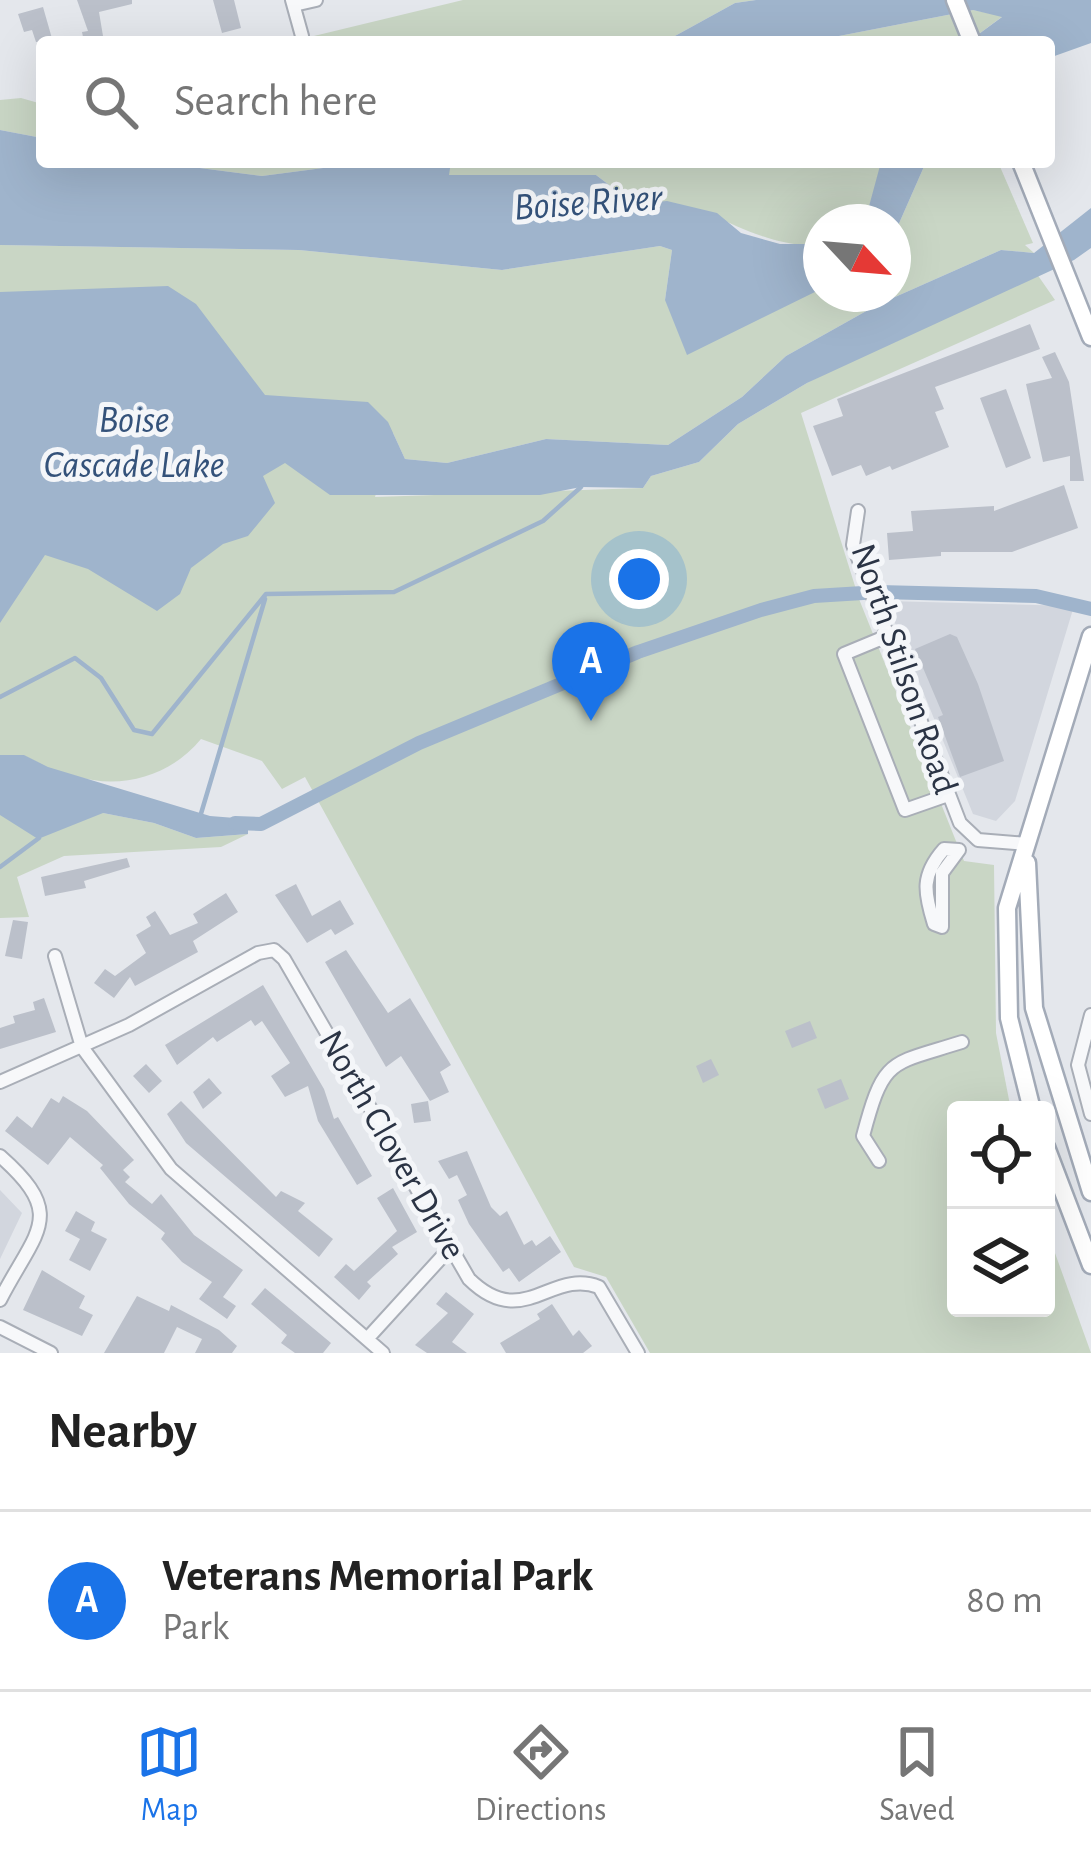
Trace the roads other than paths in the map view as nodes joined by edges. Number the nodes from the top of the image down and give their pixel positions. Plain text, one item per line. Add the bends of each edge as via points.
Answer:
1 (316, 0) edge
2 (955, 0) edge
3 (293, 3) edge
4 (302, 36) dead end
5 (970, 36) edge
6 (1023, 168) edge
7 (1091, 337) edge
8 (858, 512) dead end
9 (1091, 636) edge
10 (885, 637) junction
11 (948, 795) junction
12 (978, 840) junction
13 (1027, 844) junction
14 (959, 850) junction
15 (55, 956) dead end
16 (1091, 1016) edge
17 (962, 1042) dead end
18 (82, 1047) junction
19 (0, 1082) edge
20 (1030, 1101) edge
21 (1091, 1114) edge
22 (0, 1156) edge
23 (878, 1160) dead end
24 (1055, 1170) edge
25 (1091, 1192) edge
26 (450, 1248) junction
27 (1091, 1264) edge
28 (0, 1300) edge
29 (0, 1327) edge
30 (368, 1339) junction
31 (51, 1353) edge
32 (383, 1353) edge
33 (638, 1353) edge

1 - 3 street
2 - 5 main road
3 - 4 street
6 - 7 main road
8 - 10 street, North Stilson Road via 853,545
9 - 13 main road
10 - 11 street, North Stilson Road
10 - 11 street via 844,654 905,811
11 - 12 street, North Stilson Road
12 - 13 street
12 - 14 street
13 - 20 main road via 1007,908 1005,978
13 - 25 main road via 1034,1008
14 - 14 street via 944,849 927,869 925,894 942,927 942,873
15 - 18 street
16 - 21 street via 1078,1066
17 - 23 street via 905,1055 875,1089 863,1136
18 - 19 street
18 - 26 street, North Clover Drive via 274,950
18 - 30 street via 171,1169
22 - 28 street via 37,1191 41,1212
24 - 27 main road
26 - 30 street
26 - 33 street, North Clover Drive via 469,1280 498,1299 539,1298 574,1282 598,1288
29 - 31 street
30 - 32 street

